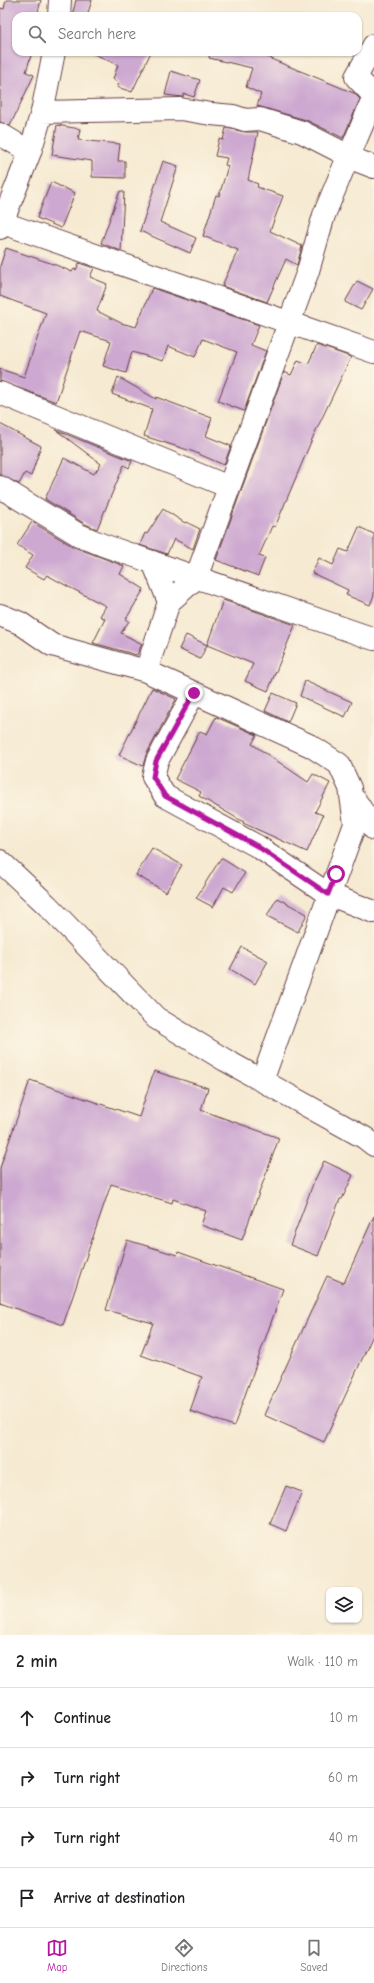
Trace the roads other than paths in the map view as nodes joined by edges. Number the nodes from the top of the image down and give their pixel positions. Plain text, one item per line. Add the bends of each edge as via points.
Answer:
1 (60, 0) edge
2 (59, 12) edge
3 (374, 44) edge
4 (53, 56) edge
5 (374, 96) edge
6 (42, 112) junction
7 (0, 134) edge
8 (30, 152) junction
9 (374, 167) edge
10 (2, 226) edge
11 (289, 323) junction
12 (374, 352) edge
13 (0, 393) edge
14 (0, 487) edge
15 (229, 487) junction
16 (152, 562) junction
17 (196, 578) junction
18 (169, 602) junction
19 (0, 615) edge
20 (374, 639) edge
21 (146, 671) junction
22 (194, 693) junction
23 (350, 793) junction
24 (374, 829) edge
25 (0, 861) edge
26 (328, 894) junction
27 (374, 912) edge
28 (262, 1081) junction
29 (374, 1145) edge

1 - 2 street
3 - 5 street via 356,77
4 - 6 street
5 - 6 street via 349,156 302,132 260,119 245,120 180,109
6 - 8 street
7 - 8 street
8 - 10 street
9 - 11 street via 348,157 324,215 308,271
10 - 11 street
11 - 12 street
11 - 15 street
13 - 15 street
14 - 16 street via 79,535
15 - 17 street
16 - 17 street
16 - 18 street
17 - 18 street
17 - 20 street
18 - 21 street
19 - 21 street via 20,623 52,645
21 - 22 street
22 - 23 street via 317,750 339,764
22 - 26 street via 156,761 153,777 165,796 257,846
23 - 24 street
23 - 26 street via 355,824
25 - 28 street via 47,905 156,1018
26 - 27 street
26 - 28 street
28 - 29 street

